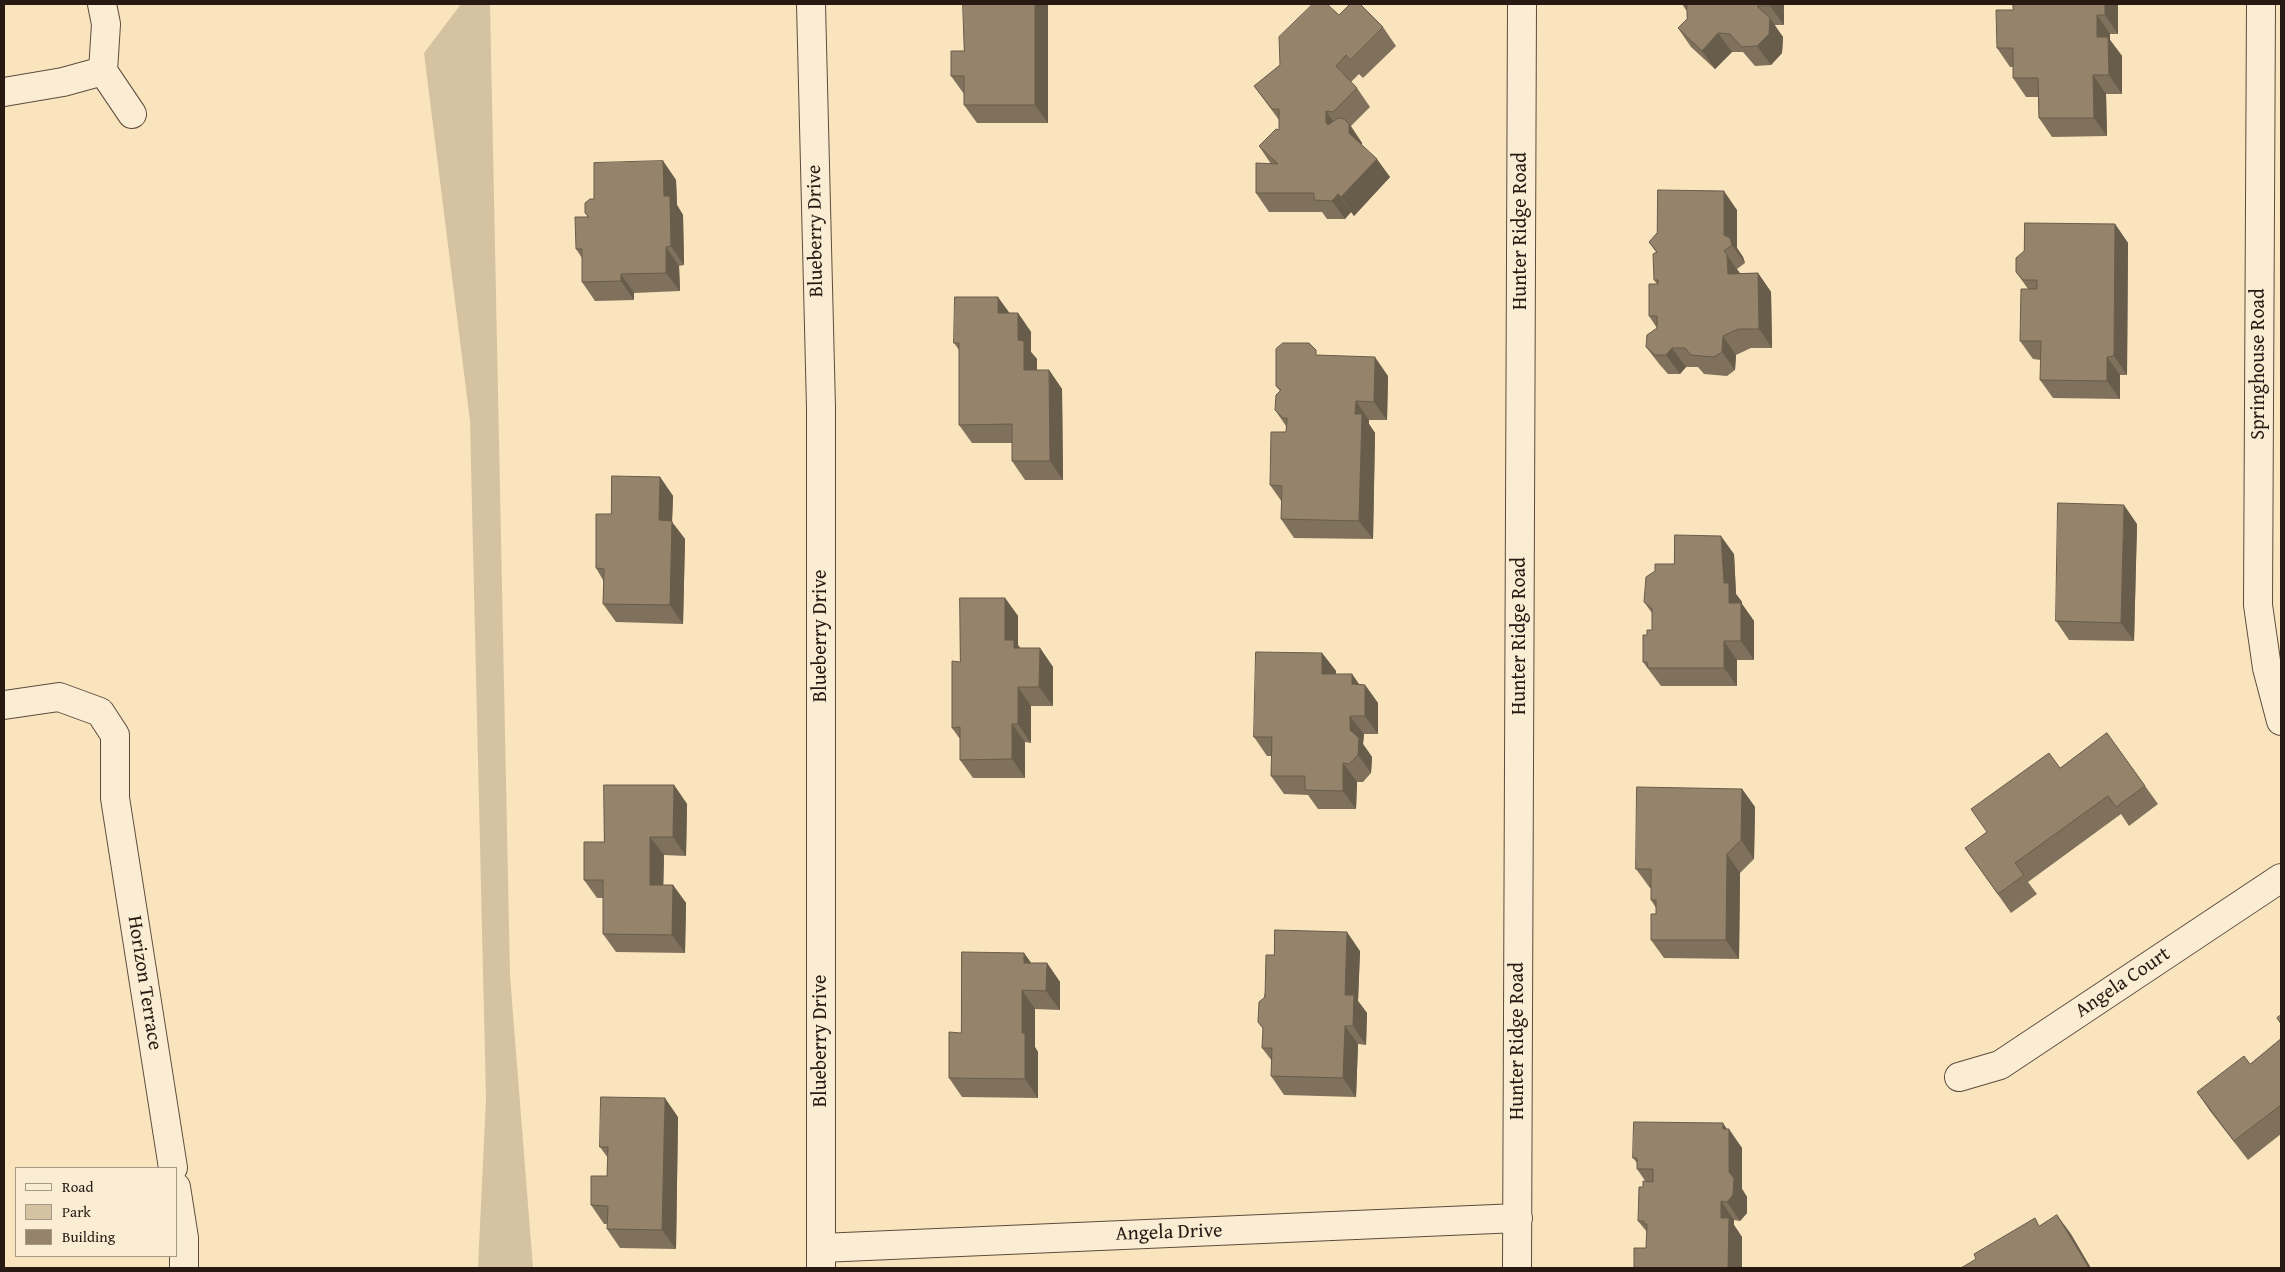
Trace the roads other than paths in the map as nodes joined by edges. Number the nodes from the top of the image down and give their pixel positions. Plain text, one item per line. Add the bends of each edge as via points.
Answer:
1 (102, 4) edge
2 (811, 4) edge
3 (1522, 4) edge
4 (2261, 4) edge
5 (103, 71) junction
6 (4, 92) edge
7 (132, 114) dead end
8 (4, 705) edge
9 (2281, 721) edge
10 (2281, 878) edge
11 (1959, 1077) dead end
12 (173, 1167) edge
13 (178, 1200) edge
14 (1518, 1218) junction
15 (821, 1258) edge
16 (184, 1268) edge
17 (1517, 1268) edge

1 - 5 street via 106,24
2 - 15 street, Blueberry Drive via 821,408
3 - 14 street, Hunter Ridge Road
4 - 9 street, Springhouse Road via 2258,605 2267,668
5 - 6 street via 64,82
5 - 7 street
8 - 12 street, Horizon Terrace via 59,697 100,712 115,735 115,798
10 - 11 street, Angela Court via 2000,1065
13 - 16 street via 184,1238
14 - 15 street, Angela Drive
14 - 17 street, Hunter Ridge Road

